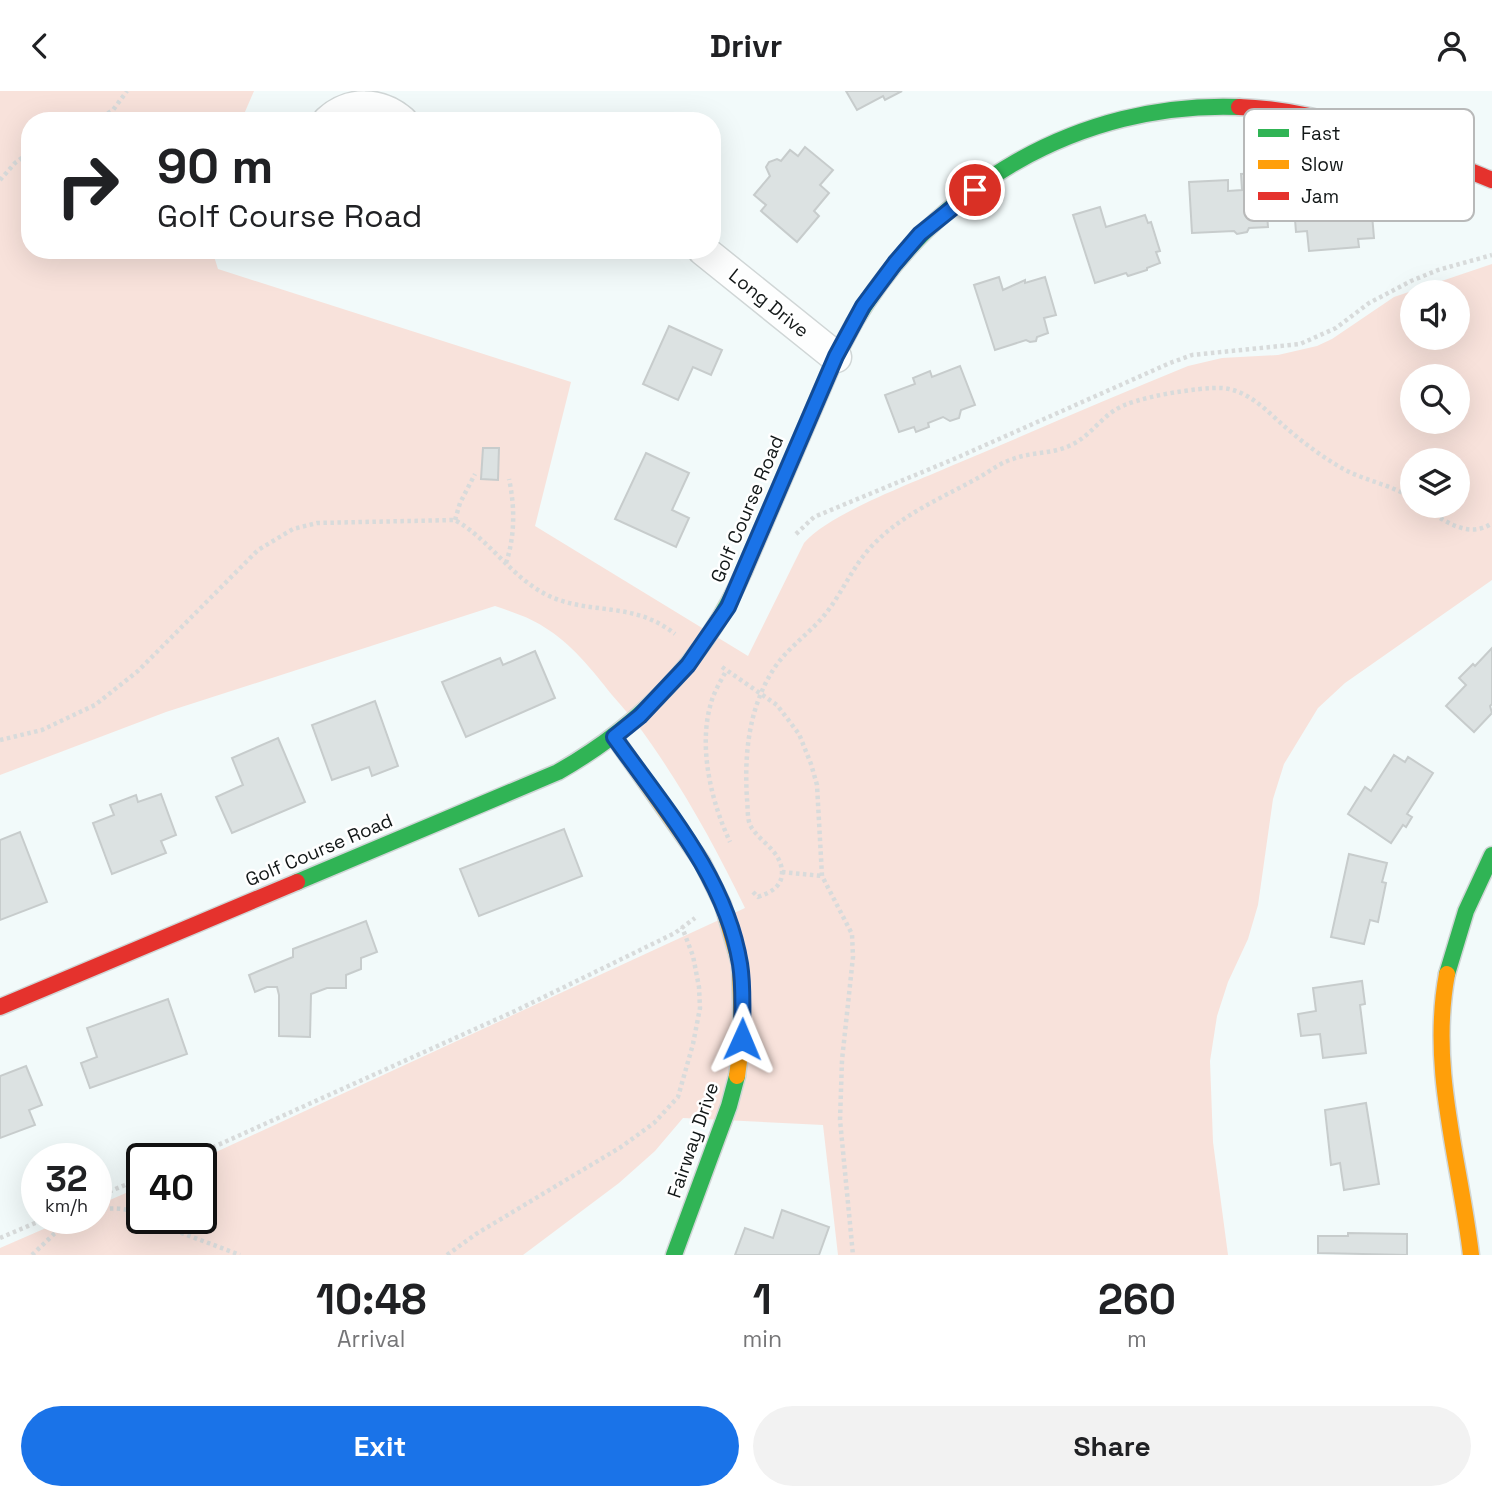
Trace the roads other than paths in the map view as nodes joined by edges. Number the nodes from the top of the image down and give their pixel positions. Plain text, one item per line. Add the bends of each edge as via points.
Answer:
1 (1270, 109) edge
2 (341, 112) edge
3 (389, 112) edge
4 (1474, 173) edge
5 (1492, 180) edge
6 (714, 259) edge
7 (836, 356) junction
8 (614, 737) junction
9 (1492, 855) edge
10 (0, 1007) edge
11 (674, 1255) edge
12 (1471, 1255) edge

1 - 7 street, Golf Course Road via 1163,110 1074,135 1033,153 993,176 920,234 873,291
2 - 3 street via 363,106
4 - 5 street, Golf Course Road
6 - 7 street, Long Drive
7 - 8 street, Golf Course Road via 728,607 698,652 640,716
8 - 10 street, Golf Course Road via 523,788
8 - 11 street, Fairway Drive via 702,862 723,905 740,964 738,1071
9 - 12 street via 1454,939 1441,1011 1445,1096

